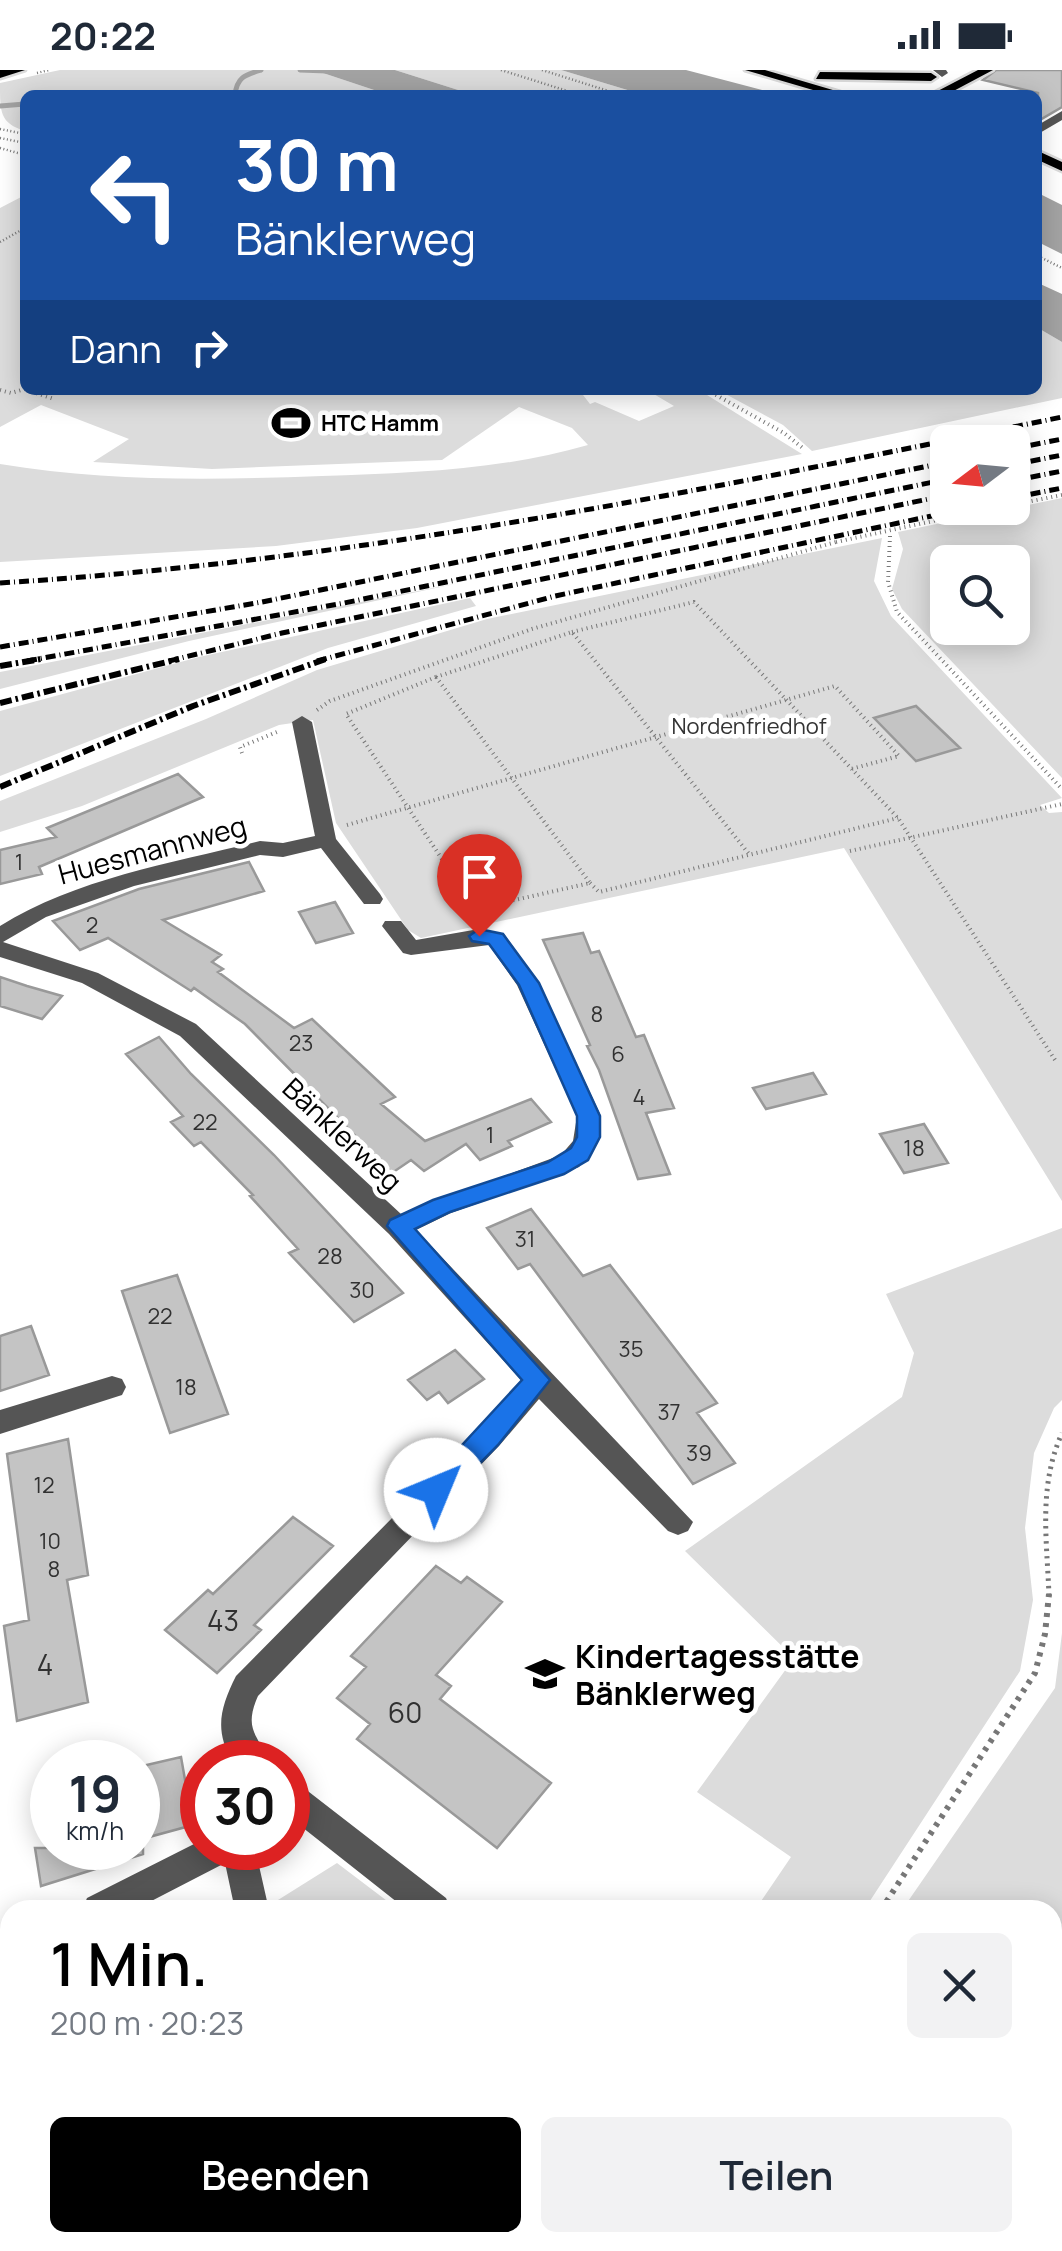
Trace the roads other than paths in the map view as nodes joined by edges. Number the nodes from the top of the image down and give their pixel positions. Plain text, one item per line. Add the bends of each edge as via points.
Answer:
1 (19, 70) edge
2 (751, 70) edge
3 (797, 70) edge
4 (987, 70) edge
5 (941, 72) edge
6 (0, 74) edge
7 (820, 76) junction
8 (825, 90) edge
9 (868, 90) dead end
10 (905, 90) edge
11 (952, 90) edge
12 (302, 722) road end
13 (326, 840) junction
14 (372, 900) dead end
15 (392, 926) dead end
16 (0, 936) edge
17 (0, 948) edge
18 (398, 1226) junction
19 (538, 1380) junction
20 (112, 1387) dead end
21 (0, 1422) edge
22 (678, 1522) dead end
23 (238, 1740) edge
24 (310, 1813) edge
25 (180, 1869) edge
26 (244, 1870) edge
27 (119, 1900) edge
28 (250, 1900) edge
29 (421, 1900) edge

1 - 6 main road
2 - 8 main road
3 - 7 main road
4 - 11 main road
5 - 7 main road
5 - 10 main road
7 - 9 main road
12 - 13 street
13 - 14 street
13 - 16 street, Huesmannweg via 260,848 127,880 38,912
15 - 18 street via 411,948 496,939 528,983 588,1116 588,1137 570,1161
17 - 18 street, Bänklerweg via 90,978 188,1030
18 - 19 street, Bänklerweg
19 - 22 street, Bänklerweg
19 - 23 street via 246,1686 235,1708
20 - 21 street
24 - 29 street
25 - 27 street
26 - 28 street

